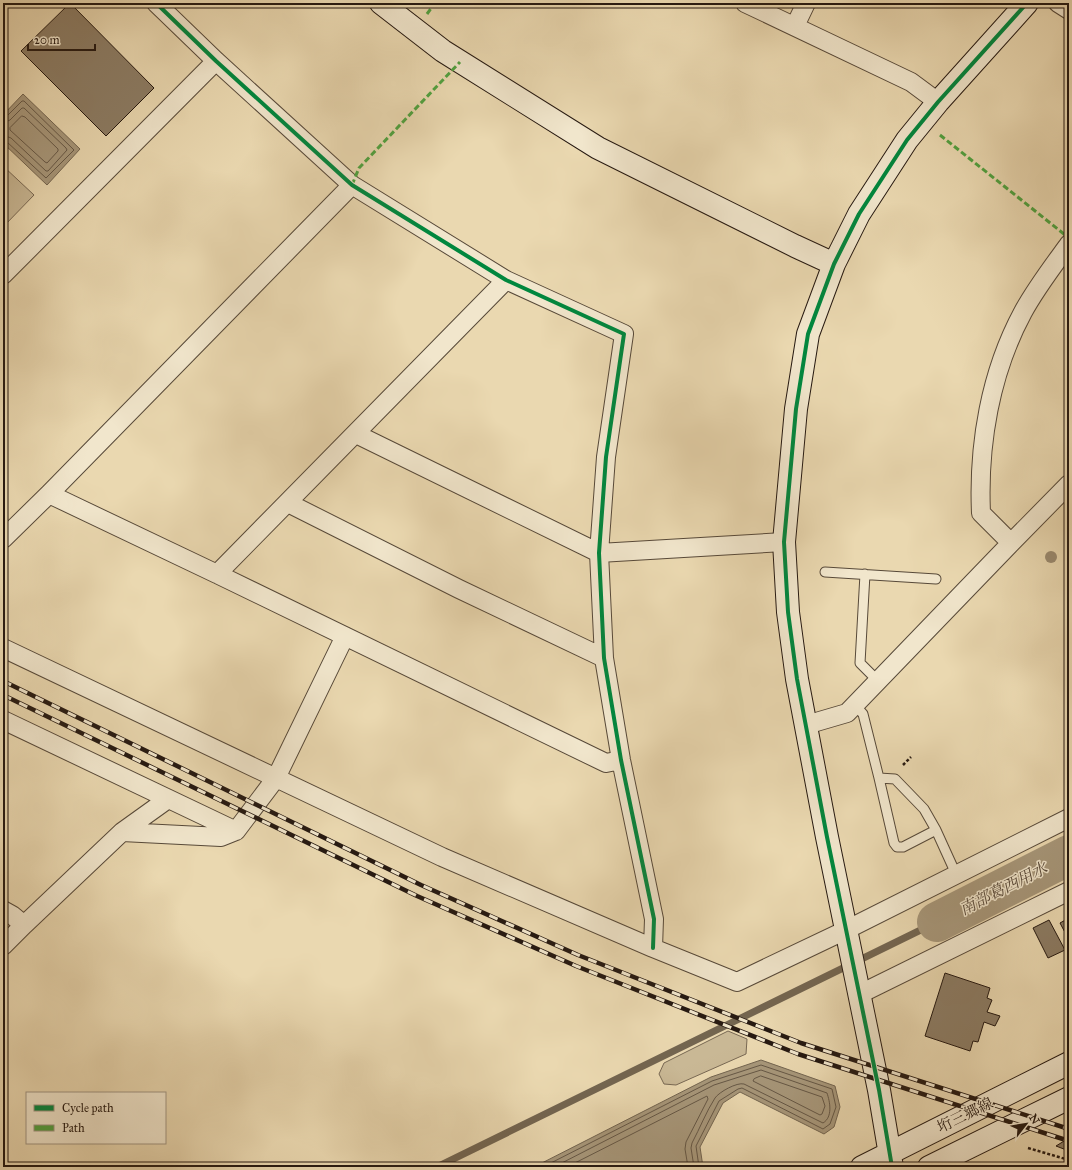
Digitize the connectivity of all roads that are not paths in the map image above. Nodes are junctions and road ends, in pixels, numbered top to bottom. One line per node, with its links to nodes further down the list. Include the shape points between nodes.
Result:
1 (156, 3): 9 (street)
2 (381, 3): 13 (street, via 443,51 598,148)
3 (745, 3): 8 (street)
4 (806, 3): 8 (street)
5 (1028, 3): 10 (street)
6 (1058, 3): 7 (street)
7 (1069, 10)
8 (795, 26): 10 (street, via 911,82)
9 (216, 61): 11 (street); 14 (street)
10 (938, 102): 13 (street, via 907,140 859,214)
11 (352, 185): 15 (street); 18 (street)
12 (1069, 244): 22 (street, via 1023,312 1007,347 994,387 983,439 981,513)
13 (834, 264): 21 (street, via 808,334 796,409)
14 (3, 275)
15 (506, 280): 16 (street); 23 (street, via 624,334 606,457)
16 (356, 434): 19 (street); 23 (street)
17 (1069, 484): 22 (street)
18 (49, 494): 20 (street); 25 (street)
19 (288, 503): 25 (street); 30 (street)
20 (3, 539)
21 (784, 542): 23 (street); 34 (street, via 788,612)
22 (1010, 543): 31 (street)
23 (599, 553): 30 (street)
24 (825, 572): 26 (lane)
25 (217, 574): 28 (street)
26 (865, 574): 27 (lane); 31 (lane, via 860,663)
27 (936, 579)
28 (345, 636): 35 (street, via 606,763); 36 (street)
29 (3, 648): 36 (street)
30 (604, 658): 35 (street)
31 (878, 681): 32 (street)
32 (855, 705): 34 (street, via 847,713); 37 (lane, via 864,714)
33 (3, 720): 38 (street)
34 (806, 725): 47 (street)
35 (621, 760): 49 (street, via 654,919)
36 (276, 778): 41 (street); 49 (street, via 442,857)
37 (880, 778): 40 (lane, via 895,779 924,809); 40 (lane, via 897,847 903,847)
38 (168, 799): 41 (street); 42 (street)
39 (1069, 818): 43 (street)
40 (936, 830): 43 (lane)
41 (236, 831): 42 (street, via 221,837)
42 (122, 832): 46 (street)
43 (956, 874): 47 (street)
44 (1069, 891): 50 (street)
45 (3, 910): 46 (street)
46 (24, 925): 48 (street)
47 (847, 934): 49 (street, via 737,982); 50 (street)
48 (3, 946)
49 (653, 948)
50 (859, 991): 53 (street)
51 (1069, 1064): 53 (street, 垳三郷線)
52 (1069, 1098): 55 (street, 垳三郷線)
53 (891, 1160): 54 (street, 垳三郷線)
54 (862, 1167)
55 (930, 1167)

